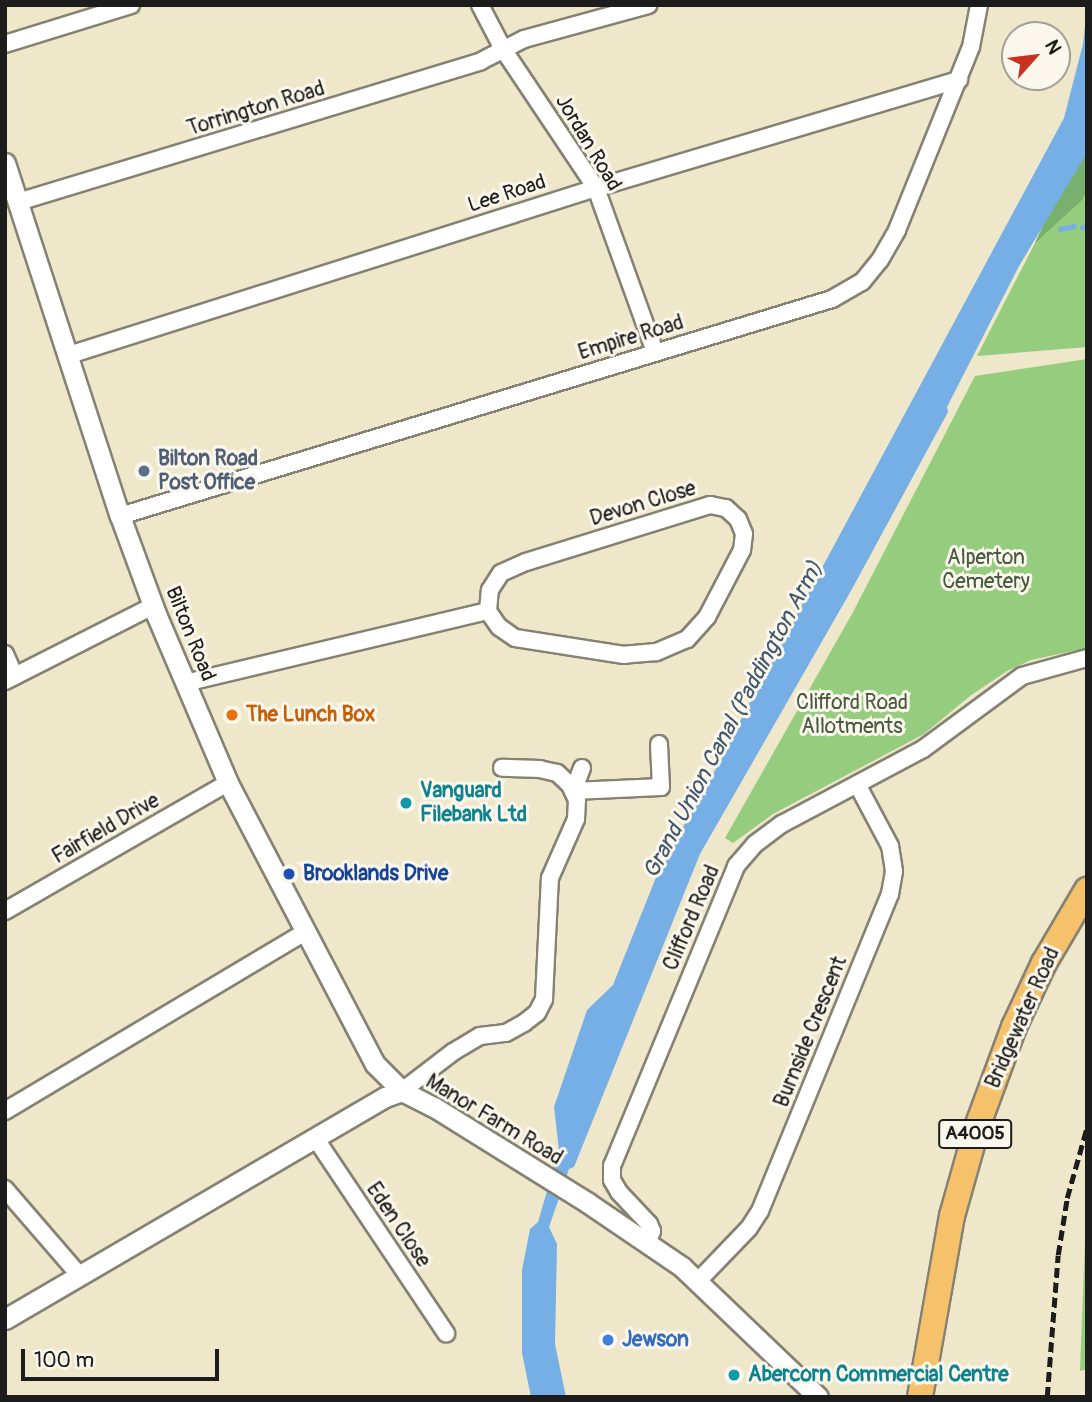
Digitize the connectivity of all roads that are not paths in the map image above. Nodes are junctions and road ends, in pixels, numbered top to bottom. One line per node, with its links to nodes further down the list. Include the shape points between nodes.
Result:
1 (131, 5): 5 (street)
2 (480, 5): 6 (street, Jordan Road)
3 (648, 5): 6 (street, Torrington Road)
4 (979, 5): 7 (street, Empire Road, via 971,47)
5 (5, 44)
6 (503, 49): 9 (street, Jordan Road); 10 (street, Torrington Road, via 481,61)
7 (958, 80): 9 (street, Lee Road); 11 (street, Empire Road, via 897,230 862,282 832,299)
8 (5, 163): 10 (street, Bilton Road)
9 (596, 188): 11 (street, Jordan Road); 12 (street, Lee Road)
10 (18, 202): 12 (street, Bilton Road)
11 (655, 352): 13 (street, Empire Road)
12 (69, 355): 13 (street, Bilton Road)
13 (120, 516): 14 (street, Bilton Road)
14 (153, 606): 18 (street); 19 (street, Bilton Road)
15 (488, 611): 15 (street, Devon Close, via 490,590 501,573 698,509 726,508 738,519 744,534 741,550 707,617 687,639 656,652 624,655 514,638); 19 (street)
16 (5, 654): 18 (street)
17 (1087, 658): 24 (street, Clifford Road, via 1022,676 945,734)
18 (10, 679)
19 (185, 683): 23 (street, Bilton Road)
20 (659, 744): 25 (street, via 661,787)
21 (502, 768): 25 (street, via 518,777 557,773)
22 (582, 768): 25 (street)
23 (228, 783): 27 (street, Fairfield Drive); 28 (street, Bilton Road)
24 (857, 784): 33 (street, Clifford Road, via 782,824 736,866 612,1166 612,1180 619,1192 649,1224 652,1231); 35 (street, Burnside Crescent, via 890,846 894,871 890,894 760,1211)
25 (573, 791): 29 (street, via 576,819 550,878 544,999 537,1013 506,1033 480,1036)
26 (1087, 890): 39 (main road, Bridgewater Road / A4005, via 1044,963 1014,1027 977,1127 952,1216)
27 (5, 911)
28 (305, 932): 29 (street, Bilton Road, via 364,1049); 30 (street)
29 (402, 1091): 31 (street, Manor Farm Road, via 384,1097); 33 (street, Manor Farm Road)
30 (5, 1111)
31 (316, 1139): 34 (street, Manor Farm Road); 37 (street, Eden Close)
32 (5, 1189): 34 (street)
33 (647, 1242): 35 (street, Manor Farm Road)
34 (80, 1276): 36 (street, Manor Farm Road)
35 (699, 1280): 38 (street, Manor Farm Road)
36 (5, 1319)
37 (446, 1333)
38 (818, 1397)
39 (919, 1397)

